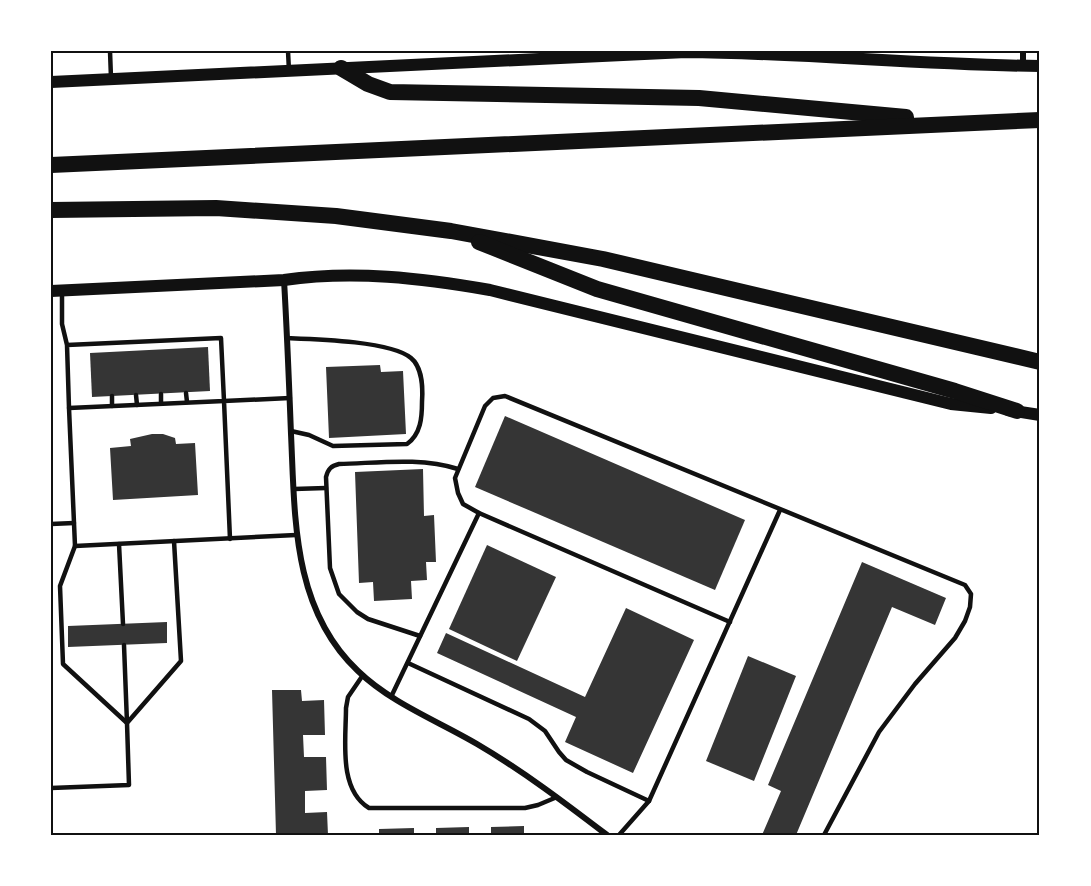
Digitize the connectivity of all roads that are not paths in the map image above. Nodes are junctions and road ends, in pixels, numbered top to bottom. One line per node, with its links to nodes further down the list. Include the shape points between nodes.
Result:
1 (110, 51): 12 (lane)
2 (288, 51): 11 (lane)
3 (1023, 51): 8 (street)
4 (658, 52): 5 (main road); 6 (main road)
5 (626, 53): 7 (main road)
6 (807, 53): 8 (main road)
7 (466, 57): 10 (main road)
8 (1023, 66): 9 (main road)
9 (1040, 66)
10 (341, 68): 11 (main road); 15 (highway, via 368,84 396,93 699,98)
11 (289, 71): 12 (main road)
12 (111, 79): 13 (main road)
13 (51, 82)
14 (1040, 120): 15 (highway)
15 (966, 123): 16 (highway)
16 (51, 165)
17 (51, 210): 18 (highway, via 216,208 336,216)
18 (451, 231): 31 (highway, via 603,259); 43 (highway, via 597,289)
19 (284, 280): 20 (main road); 21 (street); 43 (main road, via 357,275 439,281 490,290 951,404)
20 (56, 290): 26 (lane)
21 (287, 338): 36 (street); 45 (lane, via 327,339 394,349 418,367 422,394 422,419 414,439 407,444 333,446)
22 (184, 340): 23 (lane); 27 (lane); 37 (lane, via 221,338)
23 (158, 341): 24 (lane); 28 (lane)
24 (134, 342): 25 (lane); 29 (lane)
25 (109, 343): 26 (lane); 30 (lane)
26 (67, 345): 42 (lane)
27 (184, 348)
28 (158, 349)
29 (134, 351)
30 (110, 352)
31 (1040, 362)
32 (186, 393): 38 (lane)
33 (161, 394): 39 (lane)
34 (136, 395): 40 (lane)
35 (111, 396): 41 (lane)
36 (290, 398): 37 (lane); 45 (street)
37 (224, 400): 38 (lane); 54 (lane)
38 (187, 402): 39 (lane)
39 (161, 403): 40 (lane)
40 (137, 405): 41 (lane)
41 (112, 406): 42 (lane)
42 (69, 408): 51 (lane)
43 (1017, 411): 44 (main road)
44 (1040, 415)
45 (291, 431): 48 (street)
46 (458, 469): 47 (lane, via 423,461 339,464 327,471); 49 (lane, via 485,406 493,398 505,396); 50 (lane, via 454,478 463,504)
47 (326, 488): 48 (lane); 60 (lane, via 330,568 339,594 368,619)
48 (294, 489): 53 (street)
49 (780, 510): 58 (lane); 71 (lane, via 965,585 970,594 970,607 955,638 879,732)
50 (479, 513): 58 (lane); 60 (lane)
51 (74, 523): 52 (lane); 57 (lane)
52 (51, 524)
53 (296, 535): 54 (lane); 63 (street, via 303,573 318,616 328,636)
54 (230, 539): 55 (lane)
55 (174, 541): 56 (lane); 65 (lane, via 181,661)
56 (119, 544): 57 (lane); 59 (lane)
57 (75, 546): 65 (lane, via 60,586 63,664)
58 (730, 622): 68 (lane)
59 (123, 624)
60 (420, 636): 62 (lane)
61 (123, 645): 65 (lane)
62 (408, 663): 64 (lane); 68 (lane, via 529,719 545,730 566,760)
63 (363, 675): 64 (street); 67 (lane, via 346,708 347,779 354,795 369,808 525,808)
64 (391, 697): 67 (street, via 486,749)
65 (127, 723): 66 (lane, via 129,785)
66 (51, 788)
67 (557, 797): 69 (street)
68 (649, 801): 70 (lane)
69 (607, 835)
70 (619, 835)
71 (824, 835)

